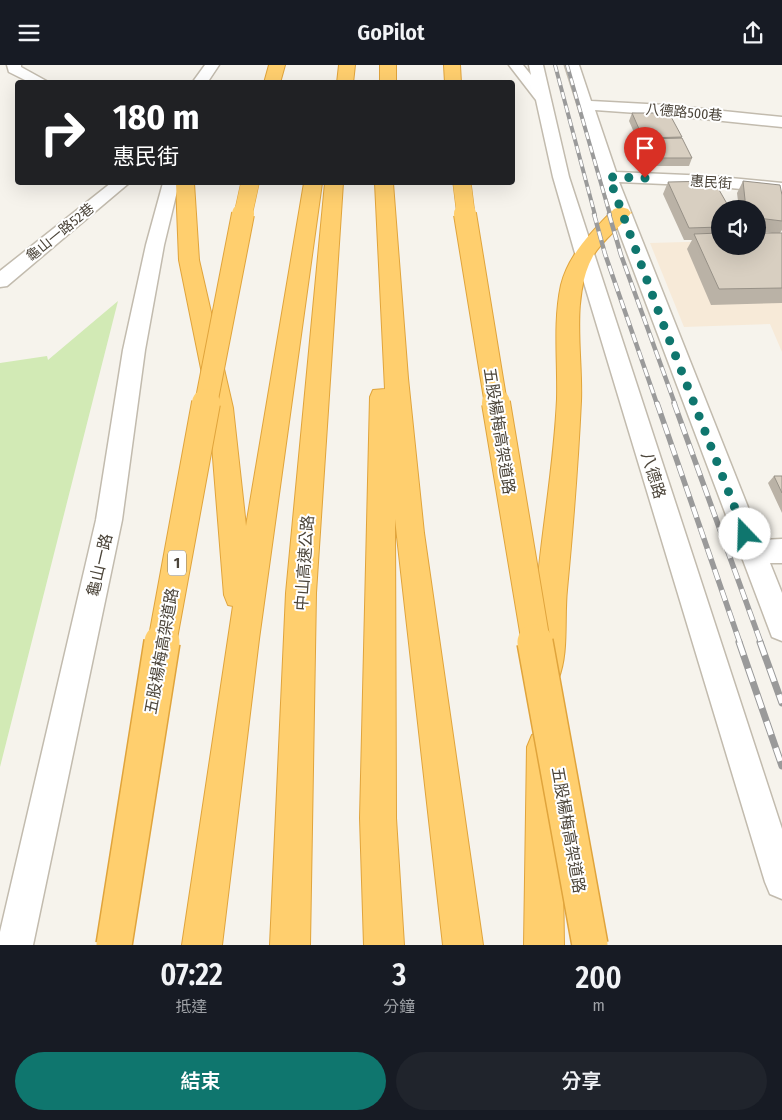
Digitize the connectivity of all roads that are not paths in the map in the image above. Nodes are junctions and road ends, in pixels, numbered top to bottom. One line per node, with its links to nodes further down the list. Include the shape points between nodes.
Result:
1 (14, 65): 10 (street, via 14,69)
2 (212, 65): 11 (street)
3 (277, 65): 12 (highway)
4 (347, 65): 13 (highway)
5 (388, 65): 14 (highway)
6 (452, 65): 15 (highway)
7 (516, 65): 16 (street)
8 (536, 65): 16 (street, 八德路)
9 (572, 65): 17 (street)
10 (37, 80)
11 (201, 80)
12 (273, 80)
13 (345, 80)
14 (388, 80)
15 (453, 80)
16 (545, 102): 31 (street, 八德路, via 561,177)
17 (585, 105): 18 (street, 八德路500巷); 19 (street)
18 (782, 122)
19 (609, 177): 29 (street, 惠民街); 30 (street)
20 (119, 185): 32 (street, 龜山一路52巷)
21 (170, 185): 38 (street, 龜山一路, via 134,350 109,520)
22 (185, 185): 36 (highway, via 189,260 221,408)
23 (250, 185): 41 (highway, 五股楊梅高架道路 / 1, bridge, via 222,315 152,697)
24 (313, 185): 36 (highway)
25 (334, 185): 43 (highway, 中山高速公路, via 301,593)
26 (384, 185): 44 (highway, via 378,818)
27 (384, 185): 45 (highway, via 410,533)
28 (462, 185): 47 (highway, 五股楊梅高架道路, bridge, via 520,556)
29 (782, 188)
30 (621, 213): 31 (highway); 34 (street)
31 (584, 253): 37 (street, 八德路); 46 (highway, via 572,285 567,343 569,399 565,466 551,599 543,767)
32 (0, 281)
33 (782, 551): 34 (street)
34 (752, 552): 35 (street)
35 (782, 628)
36 (243, 639): 42 (highway)
37 (782, 882)
38 (27, 887): 39 (street); 40 (street, 龜山一路)
39 (12, 945)
40 (15, 945)
41 (114, 945)
42 (202, 945)
43 (290, 945)
44 (384, 945)
45 (462, 945)
46 (544, 945)
47 (590, 945)

